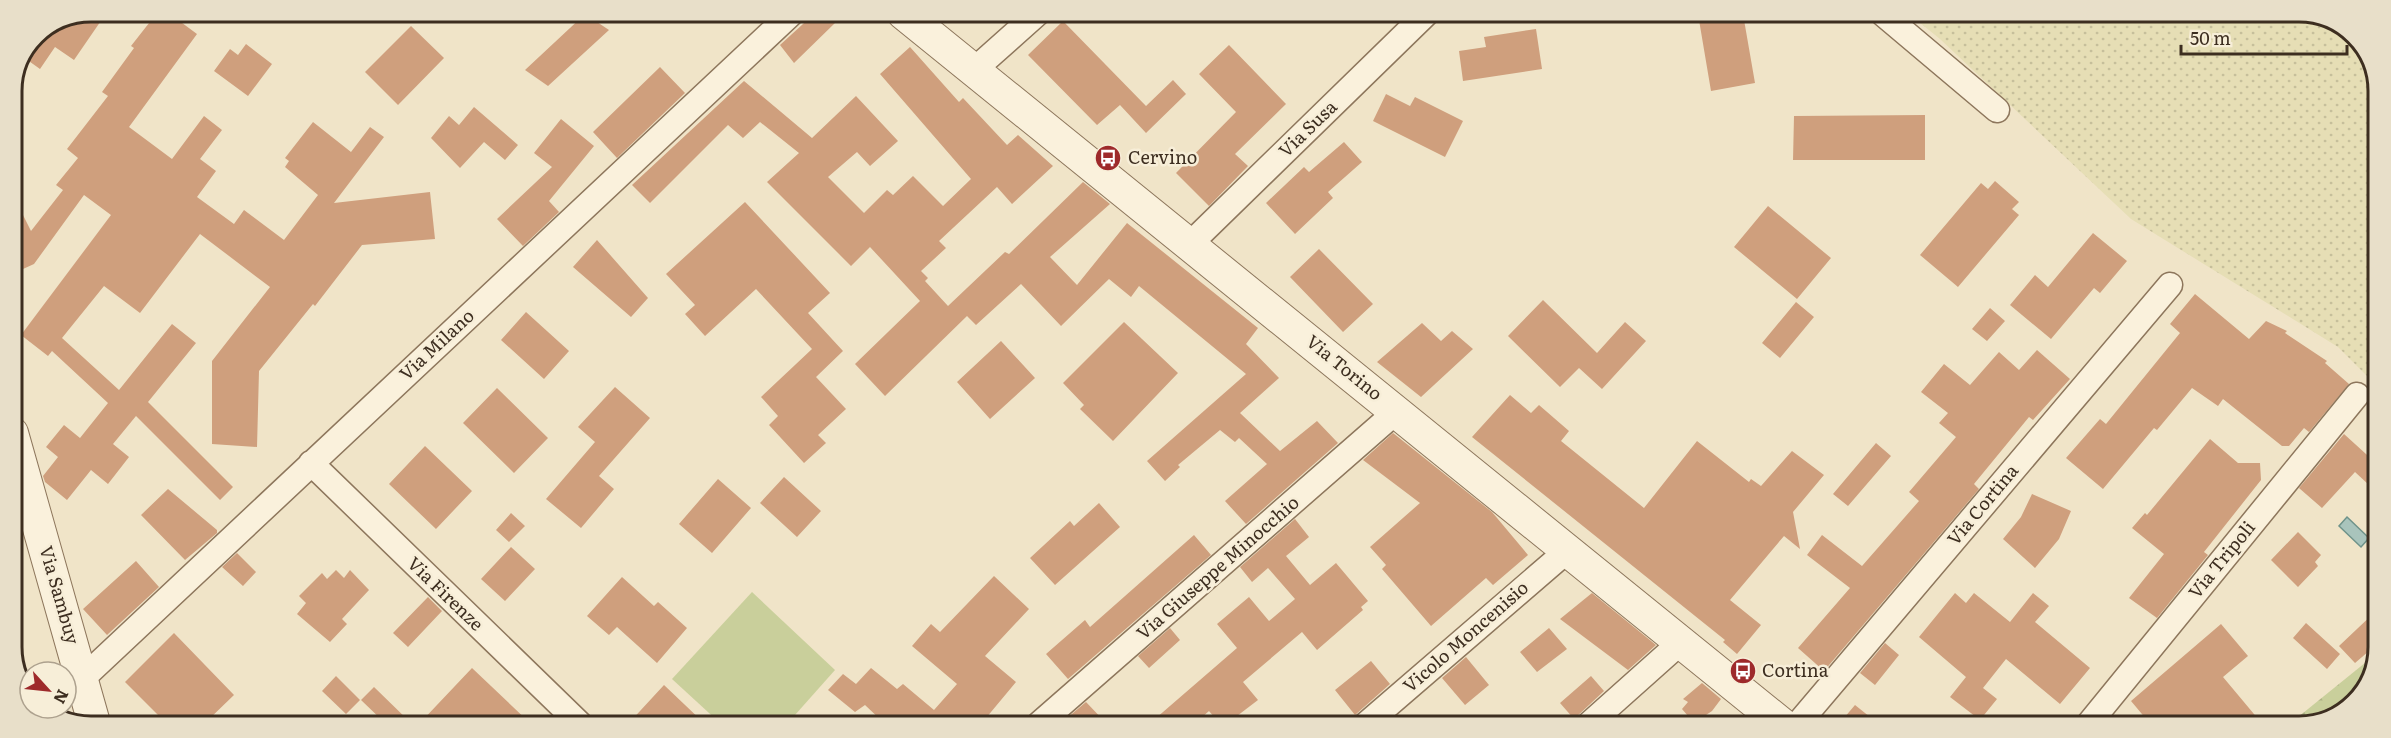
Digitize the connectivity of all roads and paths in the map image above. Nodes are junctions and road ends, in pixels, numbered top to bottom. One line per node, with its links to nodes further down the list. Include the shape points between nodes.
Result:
1 (782, 22): 12 (street, Via Milano)
2 (914, 22): 6 (street, Via Torino)
3 (1028, 22): 6 (street)
4 (1418, 22): 8 (street, Via Susa)
5 (1892, 22): 7 (street)
6 (974, 70): 8 (street, Via Torino)
7 (1997, 110)
8 (1190, 244): 11 (street, Via Torino)
9 (2170, 285): 23 (street, Via Cortina)
10 (2357, 395): 24 (street, Via Tripoli)
11 (1397, 411): 14 (street, Via Torino); 19 (street, Via Giuseppe Minocchio)
12 (311, 463): 16 (street, Via Milano); 18 (street, Via Firenze)
13 (23, 471): 16 (street, Via Sambuy)
14 (1568, 550): 15 (street, Via Torino); 20 (street, Vicolo Moncenisio)
15 (1681, 642): 21 (street); 22 (street, Via Torino)
16 (83, 678): 17 (street, Via Sambuy)
17 (92, 716)
18 (572, 716)
19 (1048, 716)
20 (1375, 716)
21 (1598, 716)
22 (1772, 716)
23 (1805, 716)
24 (2095, 716)

